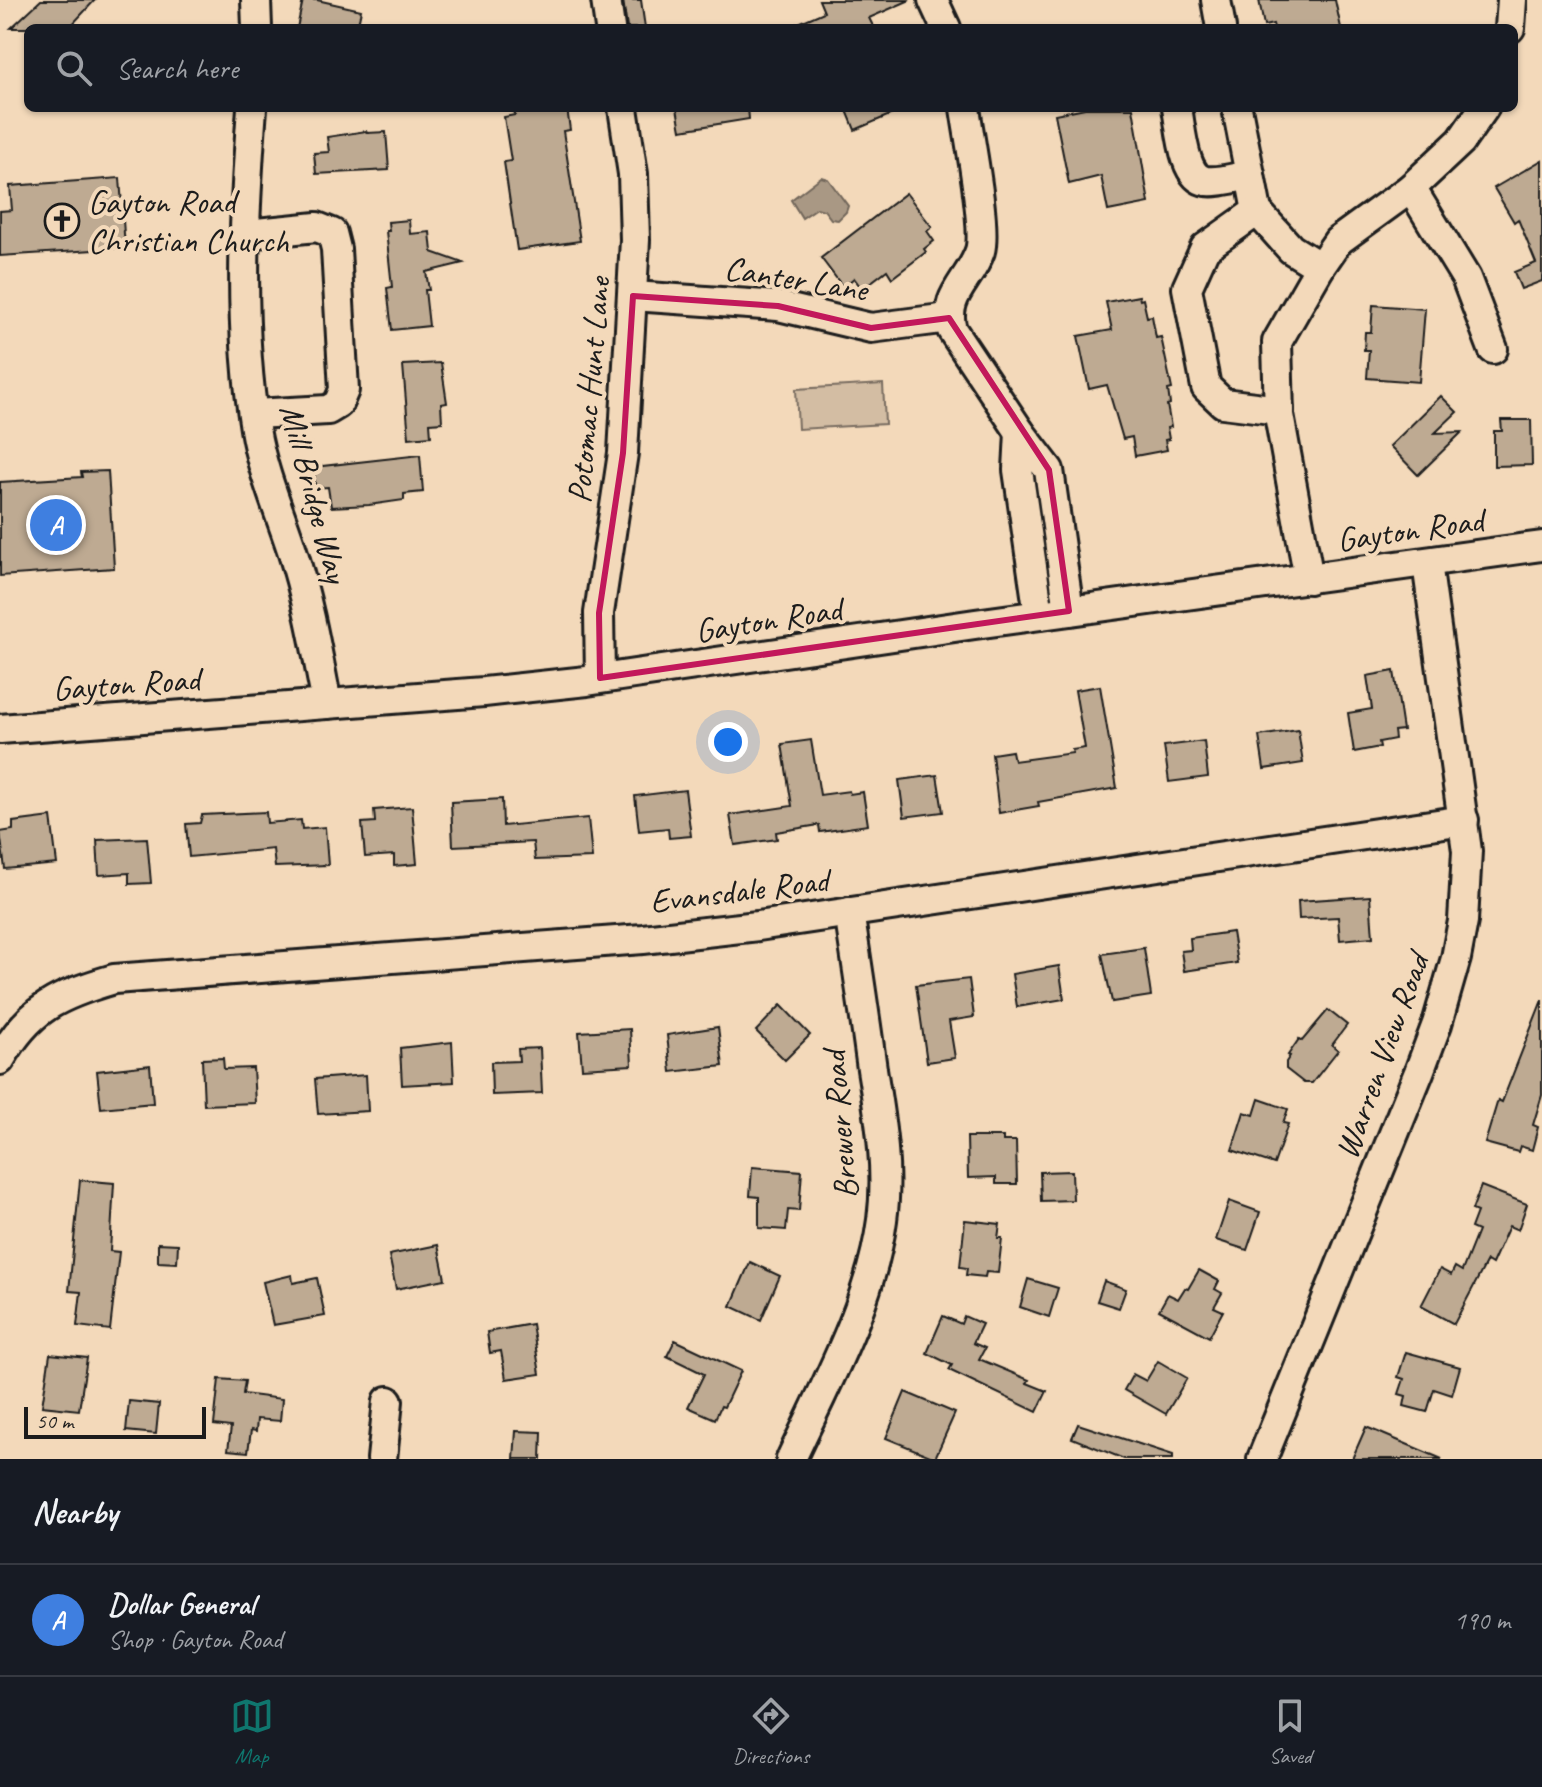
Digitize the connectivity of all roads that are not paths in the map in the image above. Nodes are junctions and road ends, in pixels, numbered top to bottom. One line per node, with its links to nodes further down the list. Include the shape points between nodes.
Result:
1 (256, 0): 6 (street)
2 (606, 0): 7 (street)
3 (933, 0): 8 (street)
4 (1216, 0): 9 (street)
5 (1512, 0): 10 (street)
6 (257, 24)
7 (609, 24)
8 (944, 24)
9 (1220, 24)
10 (1510, 24)
11 (252, 112): 20 (street, Mill Bridge Way)
12 (624, 112): 22 (street, Potomac Hunt Lane, via 633,174)
13 (966, 112): 23 (street, via 980,250)
14 (1178, 112): 17 (street, via 1190,172 1198,179)
15 (1238, 112): 17 (street)
16 (1481, 112): 18 (street, via 1461,141)
17 (1250, 175): 19 (street)
18 (1411, 188): 21 (street, via 1338,241); 24 (street, via 1466,278)
19 (1257, 211): 21 (street, via 1291,249); 25 (street, via 1205,248 1187,288 1206,387 1223,403)
20 (245, 234): 26 (street, Mill Bridge Way); 26 (street, via 317,227 332,233 344,390 338,404 328,410)
21 (1320, 267): 25 (street, via 1277,342)
22 (633, 296): 23 (street, Canter Lane, via 778,306 871,328); 33 (street, Potomac Hunt Lane, via 623,453 599,613)
23 (949, 318): 27 (street)
24 (1493, 349)
25 (1279, 410): 30 (street)
26 (254, 414): 34 (street, Mill Bridge Way, via 265,471 307,603)
27 (1020, 432): 31 (street, via 1049,470); 32 (street, via 1018,470)
28 (1542, 546): 29 (street, Gayton Road)
29 (1427, 563): 30 (street, Gayton Road); 36 (street, Warren View Road)
30 (1309, 579): 31 (street, Gayton Road)
31 (1069, 611): 32 (street, Gayton Road)
32 (1039, 615): 33 (street, Gayton Road)
33 (600, 678): 34 (street, Gayton Road)
34 (327, 704): 35 (street, Gayton Road)
35 (0, 729)
36 (1464, 820): 37 (street, Evansdale Road); 42 (street, Warren View Road, via 1463,921 1449,989)
37 (849, 912): 38 (street, Evansdale Road, via 643,939 114,979 61,997 28,1020); 41 (street, Brewer Road, via 883,1143 882,1222 865,1290)
38 (0, 1060)
39 (388, 1401): 40 (street)
40 (382, 1459)
41 (791, 1459)
42 (1262, 1459)

